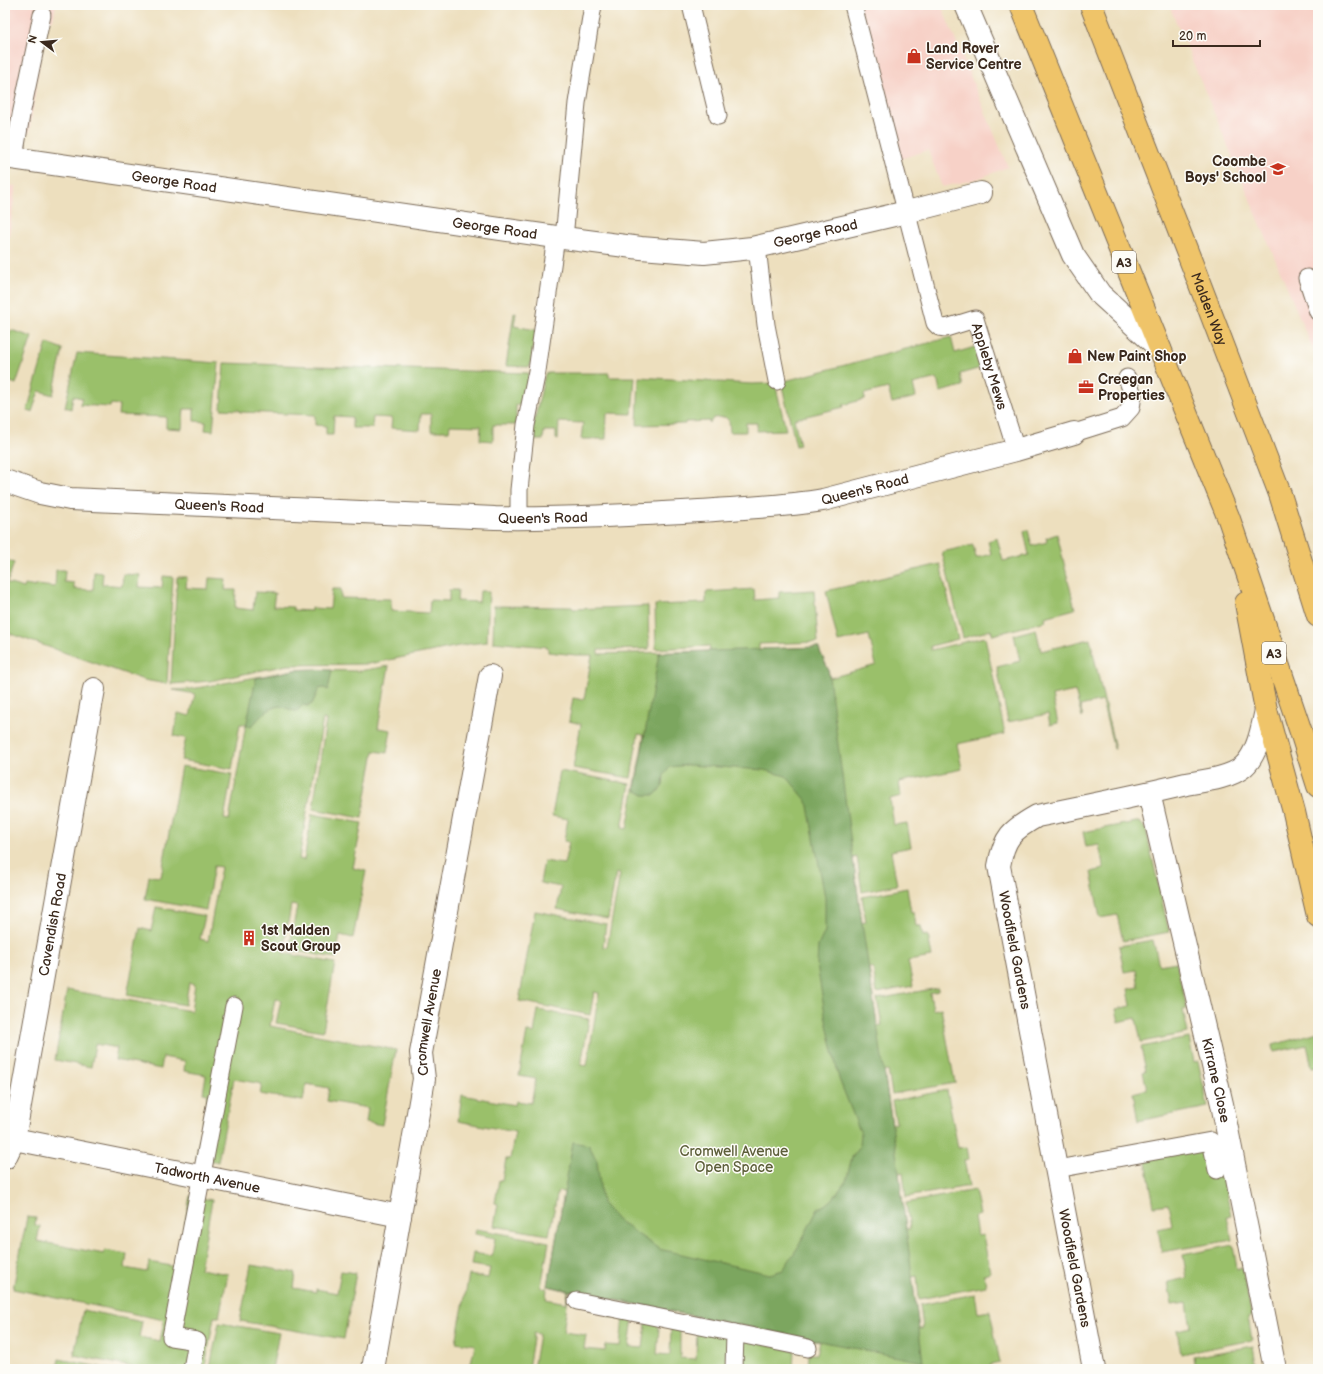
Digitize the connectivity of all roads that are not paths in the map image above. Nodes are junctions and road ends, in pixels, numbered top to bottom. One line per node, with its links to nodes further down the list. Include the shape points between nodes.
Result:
1 (592, 5): 12 (lane)
2 (691, 5): 8 (lane)
3 (853, 5): 11 (lane)
4 (966, 5): 16 (street, via 1073,255 1100,294)
5 (1020, 5): 16 (highway, A3)
6 (1090, 5): 22 (highway, Malden Way)
7 (42, 15): 9 (lane, via 21,115)
8 (718, 116)
9 (9, 157): 12 (street, George Road)
10 (981, 193): 11 (street, George Road)
11 (907, 212): 13 (street, George Road); 20 (lane, Appleby Mews, via 935,323 939,328 946,328 975,319)
12 (560, 237): 13 (street, George Road, via 641,248 704,252); 23 (lane, via 526,425 519,490)
13 (757, 247): 18 (lane, via 766,325)
14 (1307, 278): 15 (lane)
15 (1318, 312)
16 (1160, 349): 24 (highway, A3)
17 (1127, 378): 19 (lane, via 1133,395 1131,408 1122,418)
18 (777, 381)
19 (1074, 433): 20 (street, Queen's Road)
20 (1016, 450): 23 (street, Queen's Road, via 806,503 635,515)
21 (5, 481): 23 (street, Queen's Road, via 40,493 70,499)
22 (1280, 494): 25 (highway); 26 (highway, Malden Way)
23 (519, 518)
24 (1229, 520): 29 (highway); 30 (highway, A3)
25 (1318, 565)
26 (1318, 616)
27 (490, 676): 39 (street, Cromwell Avenue, via 421,1053 424,1079)
28 (94, 689): 34 (street, Cavendish Road)
29 (1266, 710): 31 (street, Woodfield Gardens, via 1258,743 1244,766 1230,774); 32 (highway, via 1294,812)
30 (1318, 786)
31 (1149, 793): 36 (street, Woodfield Gardens, via 1037,816 1014,831 1006,840 1002,851 999,866); 47 (street, Kirrane Close, via 1222,1104)
32 (1318, 916)
33 (234, 1006): 38 (lane)
34 (14, 1139): 35 (street, Cavendish Road); 38 (street, Tadworth Avenue)
35 (5, 1158)
36 (1056, 1169): 37 (lane, via 1211,1140); 46 (street, Woodfield Gardens)
37 (1217, 1170)
38 (202, 1176): 39 (street, Tadworth Avenue); 43 (lane, via 171,1336 197,1341)
39 (400, 1216): 44 (street, Cromwell Avenue)
40 (577, 1301): 41 (lane)
41 (735, 1333): 42 (lane); 45 (lane)
42 (808, 1348)
43 (192, 1369)
44 (373, 1369)
45 (734, 1369)
46 (1094, 1369)
47 (1276, 1369)

